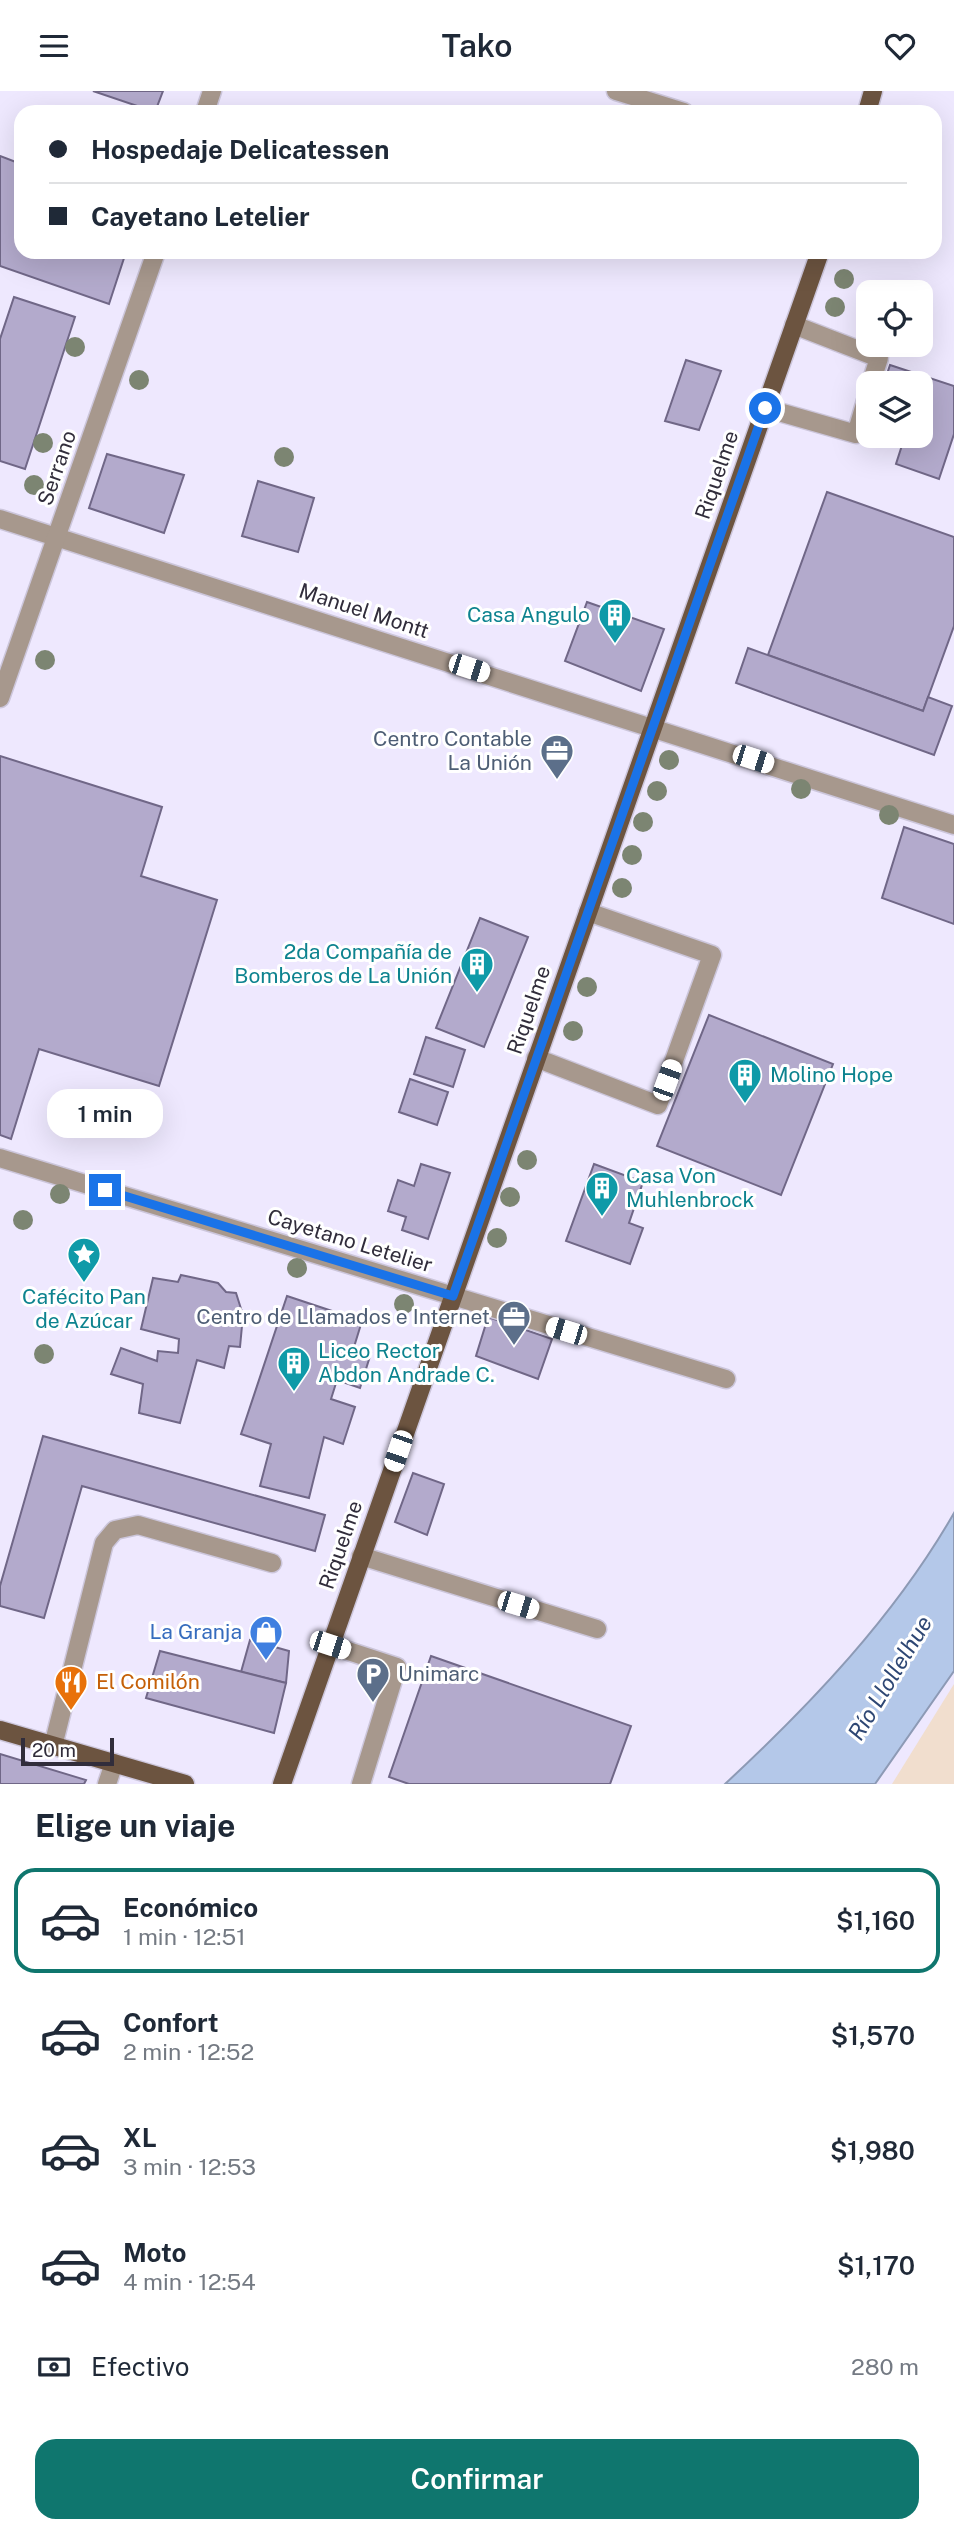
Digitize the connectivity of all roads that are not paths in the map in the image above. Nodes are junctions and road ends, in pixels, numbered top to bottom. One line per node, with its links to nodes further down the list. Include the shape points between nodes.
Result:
1 (616, 91): 2 (street)
2 (661, 105)
3 (154, 259): 10 (street, Serrano)
4 (818, 259): 5 (main road, Riquelme)
5 (794, 325): 6 (street, via 879,358); 7 (main road, Riquelme)
6 (875, 371)
7 (765, 408): 8 (street); 12 (main road, Riquelme)
8 (856, 435)
9 (0, 519): 10 (street, Manuel Montt)
10 (57, 537): 11 (street, Serrano); 12 (street, Manuel Montt)
11 (0, 698)
12 (653, 726): 13 (street, Manuel Montt); 14 (main road, Riquelme)
13 (954, 825)
14 (588, 912): 15 (main road, Riquelme); 15 (street, via 712,955 658,1105)
15 (536, 1058): 17 (main road, Riquelme)
16 (0, 1158): 17 (street, Cayetano Letelier)
17 (453, 1296): 18 (street, Cayetano Letelier); 19 (main road, Riquelme)
18 (726, 1379)
19 (361, 1556): 21 (street); 22 (main road, Riquelme)
20 (272, 1563): 24 (street, via 138,1525 115,1530 104,1543)
21 (597, 1629)
22 (330, 1645): 28 (main road, Riquelme); 29 (street, via 397,1667)
23 (0, 1730): 24 (main road)
24 (53, 1746): 25 (main road)
25 (114, 1763): 26 (street); 27 (main road)
26 (107, 1784)
27 (185, 1784)
28 (282, 1784)
29 (361, 1784)

